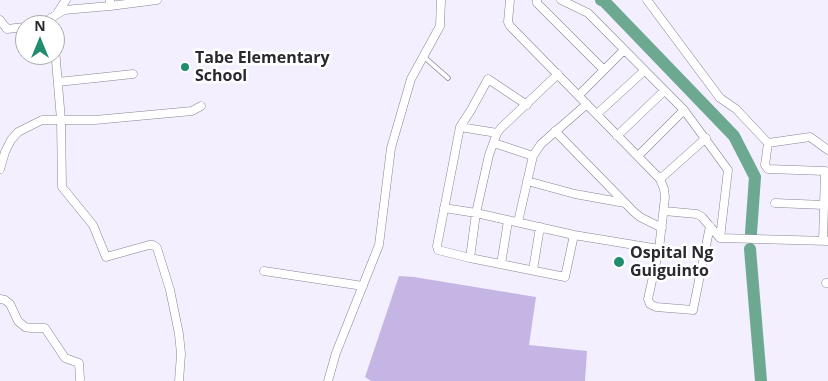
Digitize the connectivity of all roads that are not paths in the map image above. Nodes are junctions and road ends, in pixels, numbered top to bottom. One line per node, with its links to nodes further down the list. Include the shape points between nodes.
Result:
1 (66, 0): 9 (street)
2 (157, 0): 8 (street)
3 (441, 0): 13 (street, via 440,26)
4 (510, 0): 18 (street, via 510,26)
5 (537, 0): 15 (street)
6 (561, 0): 12 (street, via 588,13)
7 (647, 0): 35 (street, via 720,98 736,109)
8 (110, 3): 9 (street)
9 (56, 14)
10 (0, 20): 11 (street, via 7,29)
11 (15, 28)
12 (624, 50): 15 (street); 16 (street)
13 (423, 56): 19 (lane); 61 (street, via 411,79 393,140 379,245)
14 (56, 65): 20 (street)
15 (604, 70): 22 (street)
16 (644, 71): 21 (street); 27 (street)
17 (133, 74): 20 (street)
18 (558, 74): 22 (street); 24 (street)
19 (448, 78)
20 (58, 82): 28 (street)
21 (664, 91): 26 (street); 32 (street)
22 (579, 95): 23 (street)
23 (587, 104): 27 (street); 30 (street)
24 (527, 105): 29 (street, via 488,79); 31 (street)
25 (201, 106): 28 (street, via 192,111)
26 (684, 110): 33 (street); 38 (street)
27 (598, 114): 32 (street)
28 (62, 121): 39 (street, via 42,120 18,132 5,152); 64 (street, via 62,187 93,225 106,257 149,245 157,248 179,334)
29 (460, 127): 31 (street); 45 (street)
30 (556, 132): 37 (street); 42 (street)
31 (497, 133): 34 (street)
32 (617, 136): 38 (street)
33 (706, 138): 40 (street); 54 (street, via 728,170)
34 (494, 143): 37 (street); 47 (street)
35 (768, 144): 36 (street, via 810,137); 44 (street, via 765,165 768,169 825,171)
36 (828, 150)
37 (532, 156): 41 (street)
38 (638, 156): 40 (street)
39 (0, 169)
40 (660, 180): 46 (street, via 664,189)
41 (527, 181): 42 (street); 49 (street)
42 (626, 203): 52 (street, via 640,217)
43 (775, 203): 44 (street)
44 (824, 205): 55 (street)
45 (444, 208): 47 (street); 57 (street, via 438,250)
46 (664, 211): 50 (street, via 697,214); 52 (street)
47 (476, 213): 48 (street); 57 (street)
48 (508, 221): 49 (street); 58 (street)
49 (518, 222): 51 (street)
50 (710, 226): 54 (street); 56 (street, via 693,310 650,304 648,300)
51 (540, 227): 53 (street); 59 (street)
52 (662, 228): 56 (street)
53 (574, 235): 56 (street); 59 (street, via 565,277)
54 (720, 238): 55 (street)
55 (825, 241)
56 (659, 250)
57 (470, 258): 58 (street)
58 (501, 264): 59 (street)
59 (532, 270)
60 (264, 271): 61 (street)
61 (363, 286): 65 (street)
62 (0, 299): 63 (street, via 10,304 18,321 26,327 45,328 65,358 79,363)
63 (80, 379)
64 (180, 381)
65 (328, 381)

